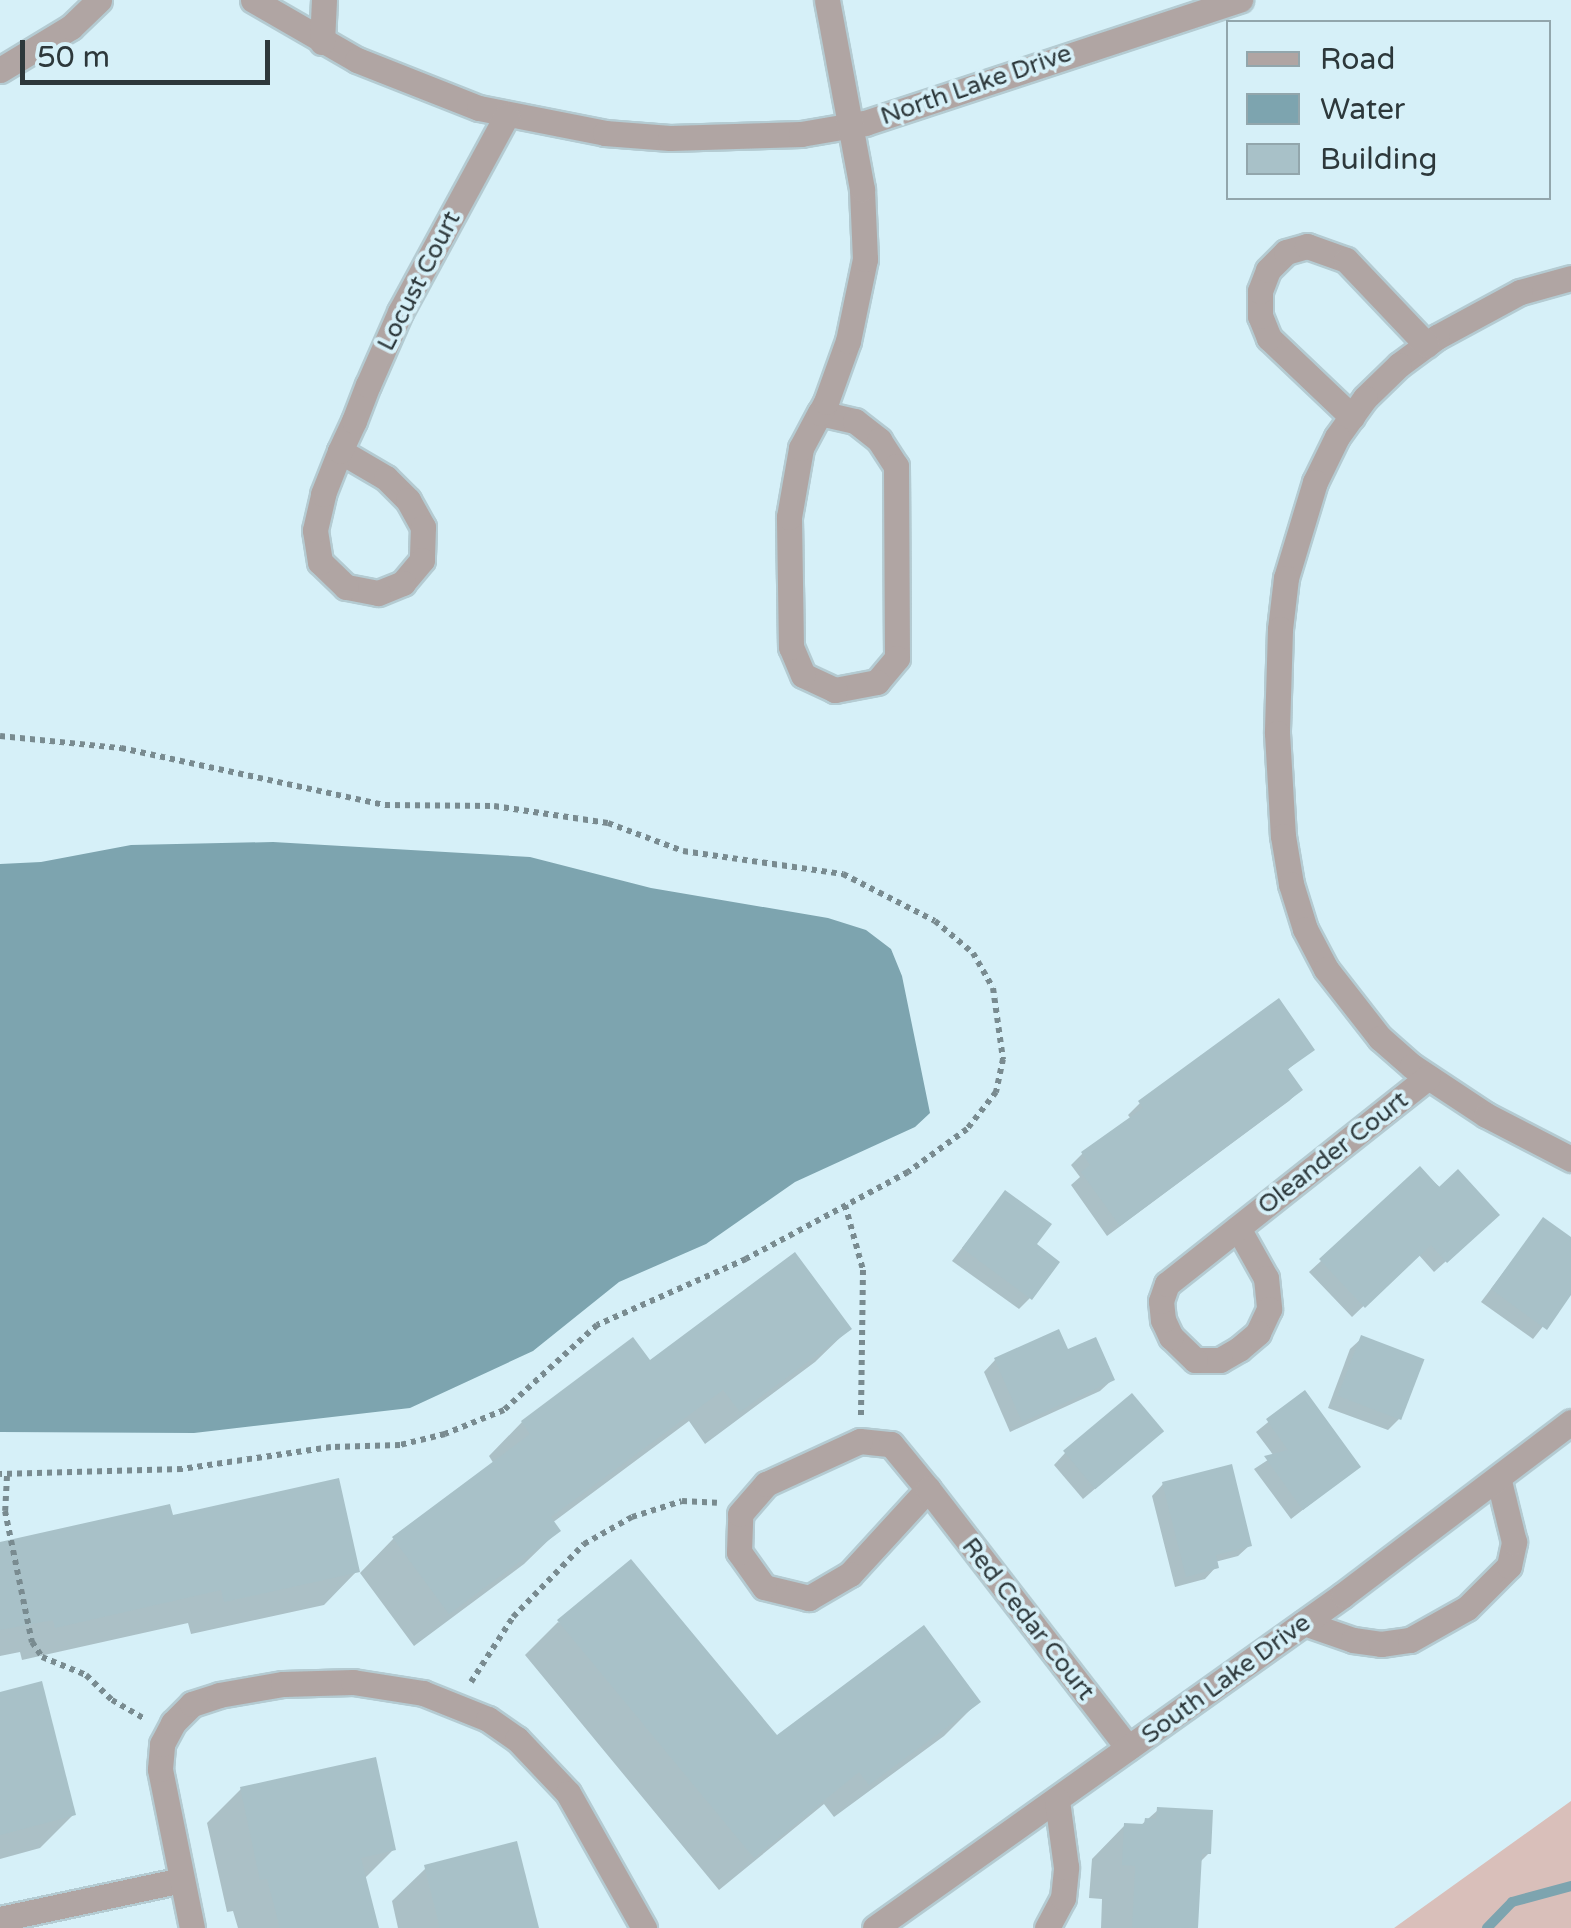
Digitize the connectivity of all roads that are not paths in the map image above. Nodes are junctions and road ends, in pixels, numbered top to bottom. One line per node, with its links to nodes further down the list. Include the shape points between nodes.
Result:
1 (99, 0): 7 (street, via 71,26)
2 (253, 0): 6 (street, North Lake Drive)
3 (324, 0): 6 (street)
4 (827, 0): 9 (street)
5 (1240, 0): 9 (street, North Lake Drive)
6 (322, 42): 8 (street, North Lake Drive, via 416,85)
7 (0, 70)
8 (507, 115): 9 (street, North Lake Drive, via 670,138 801,134); 14 (street, Locust Court, via 400,312)
9 (849, 124): 12 (street, via 862,189 865,258 848,341)
10 (1571, 278): 11 (street, via 1520,292)
11 (1427, 345): 13 (street); 13 (street, via 1346,260 1307,246 1286,252 1268,270 1260,316 1269,338)
12 (820, 413): 12 (street, via 801,448 789,517 791,647 803,675 835,690 877,682 897,658 896,466 855,421)
13 (1352, 417): 15 (street, via 1314,482 1286,578 1278,682 1282,836 1305,930 1326,970 1380,1038)
14 (340, 452): 14 (street, Locust Court, via 315,530 320,562 346,587 378,593 403,582 422,560 423,527 386,478)
15 (1428, 1078): 16 (street); 17 (street, Oleander Court)
16 (1571, 1159)
17 (1238, 1228): 17 (street, Oleander Court, via 1167,1284 1161,1301 1171,1337 1195,1360 1220,1360 1239,1349 1258,1333 1269,1308 1266,1278)
18 (1571, 1422): 19 (street, South Lake Drive)
19 (1499, 1481): 21 (street, South Lake Drive); 21 (street, via 1514,1542 1509,1566 1467,1608 1410,1640 1381,1644)
20 (928, 1489): 20 (street, Red Cedar Court, via 891,1444 860,1441 766,1484 740,1514 738,1552 764,1587 809,1598 850,1574); 22 (street, Red Cedar Court)
21 (1304, 1622): 22 (street, South Lake Drive)
22 (1128, 1748): 23 (street, South Lake Drive)
23 (1057, 1800): 28 (street, South Lake Drive); 29 (street, via 1064,1898)
24 (182, 1880): 25 (street); 26 (street); 27 (street, via 160,1769 167,1735 192,1704 283,1684 353,1682 423,1693 517,1739 590,1825)
25 (0, 1920)
26 (192, 1928)
27 (644, 1928)
28 (875, 1928)
29 (1047, 1928)

